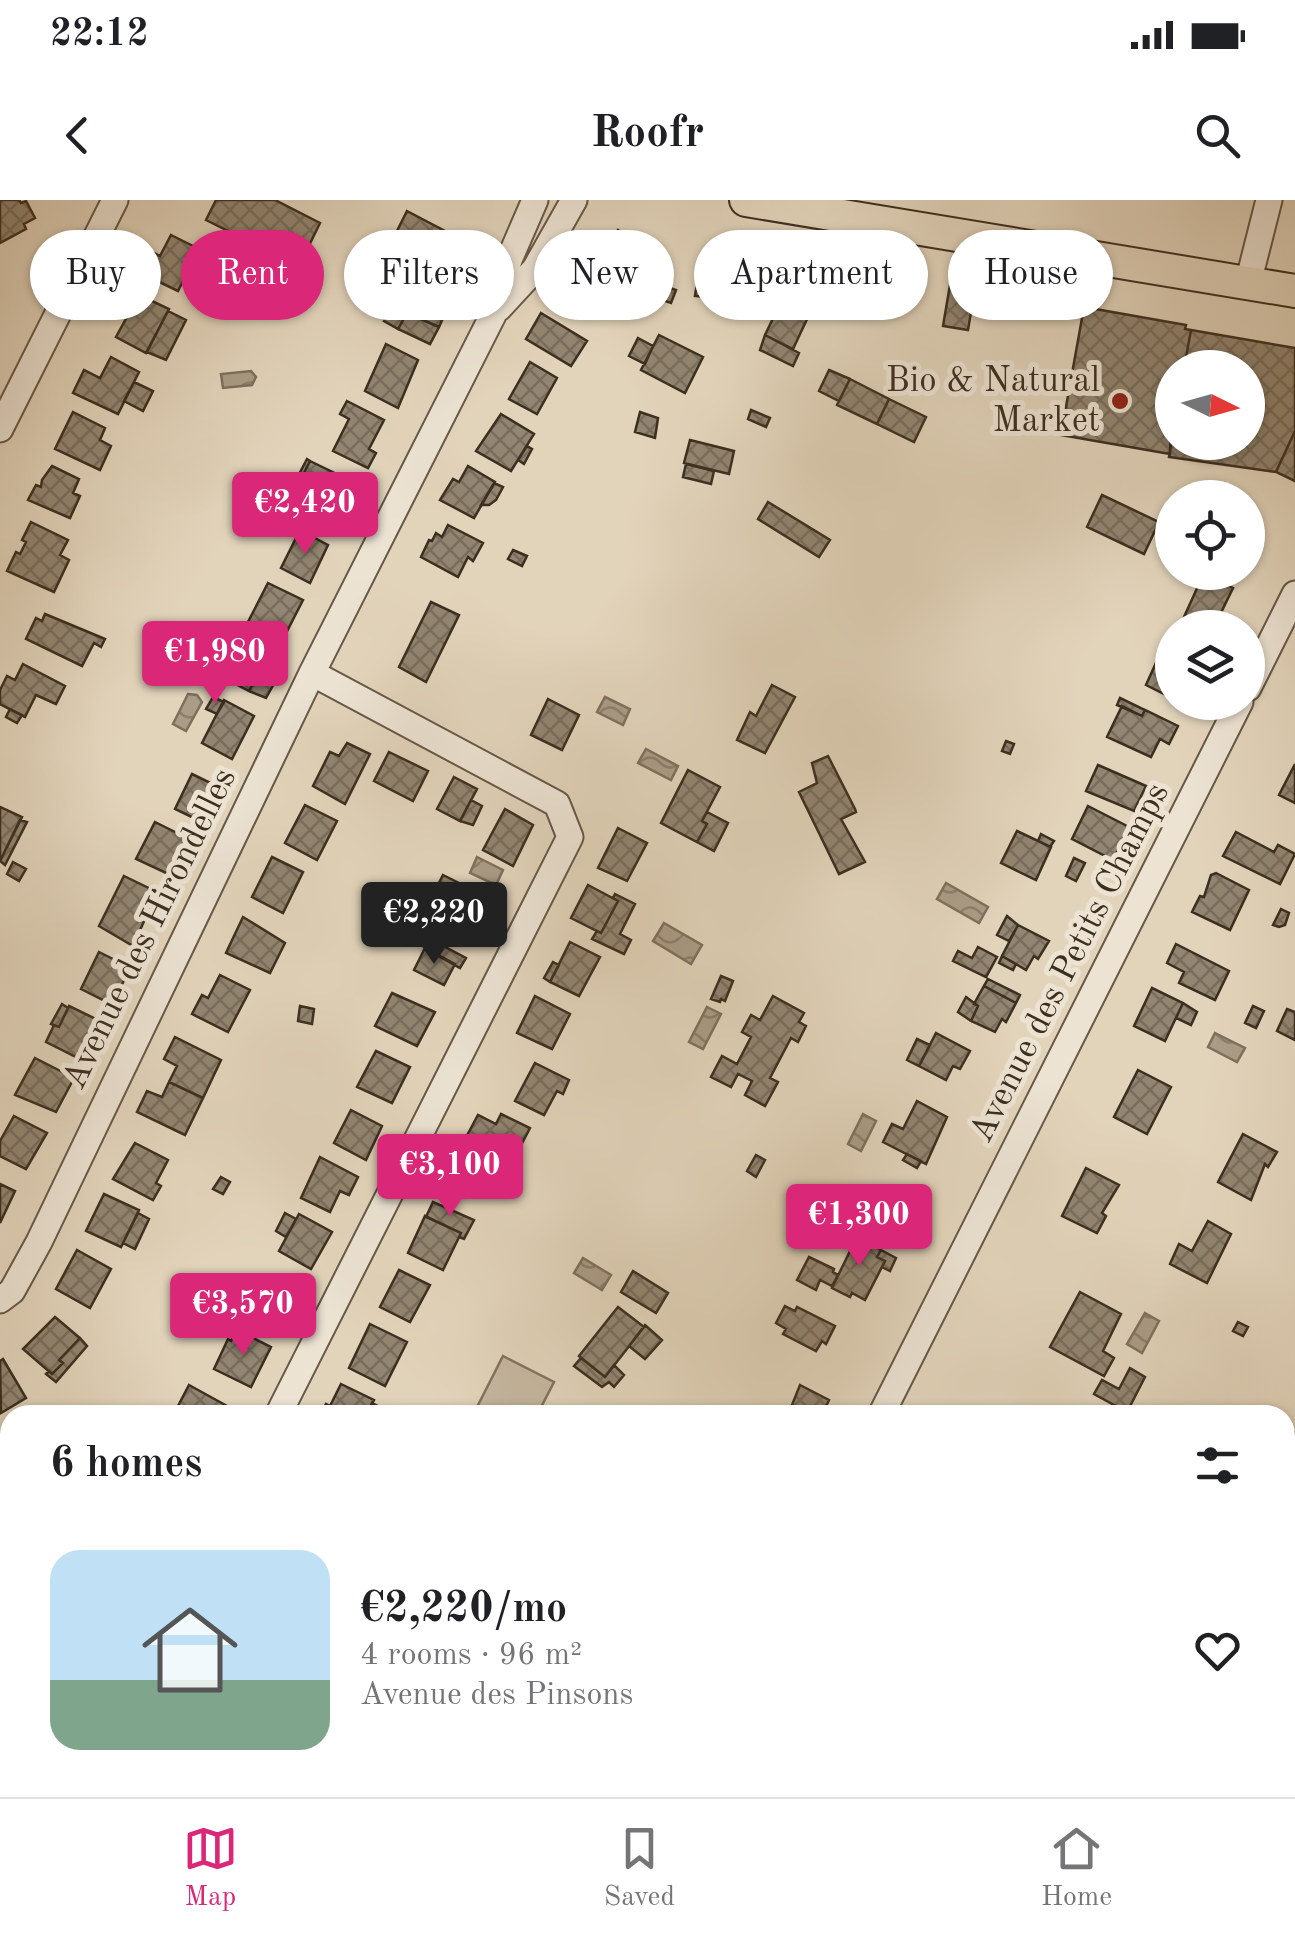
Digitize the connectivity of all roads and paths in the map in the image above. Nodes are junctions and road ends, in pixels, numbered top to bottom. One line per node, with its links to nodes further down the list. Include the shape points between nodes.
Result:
1 (115, 200): 11 (street)
2 (535, 200): 6 (street, Avenue des Hirondelles)
3 (574, 200): 9 (street, Avenue des Hirondelles)
4 (746, 200): 7 (main road)
5 (1269, 200): 7 (street)
6 (514, 248)
7 (1248, 283): 8 (main road)
8 (1295, 291)
9 (514, 292)
10 (490, 320): 14 (street, Avenue des Hirondelles)
11 (0, 429)
12 (1295, 594): 13 (street)
13 (1265, 654)
14 (312, 673): 16 (street, Avenue des Hirondelles, via 39,1242 12,1292); 17 (street, via 557,804 570,836)
15 (1231, 720): 18 (street, Avenue des Petits Champs)
16 (0, 1300)
17 (283, 1405)
18 (886, 1405)

